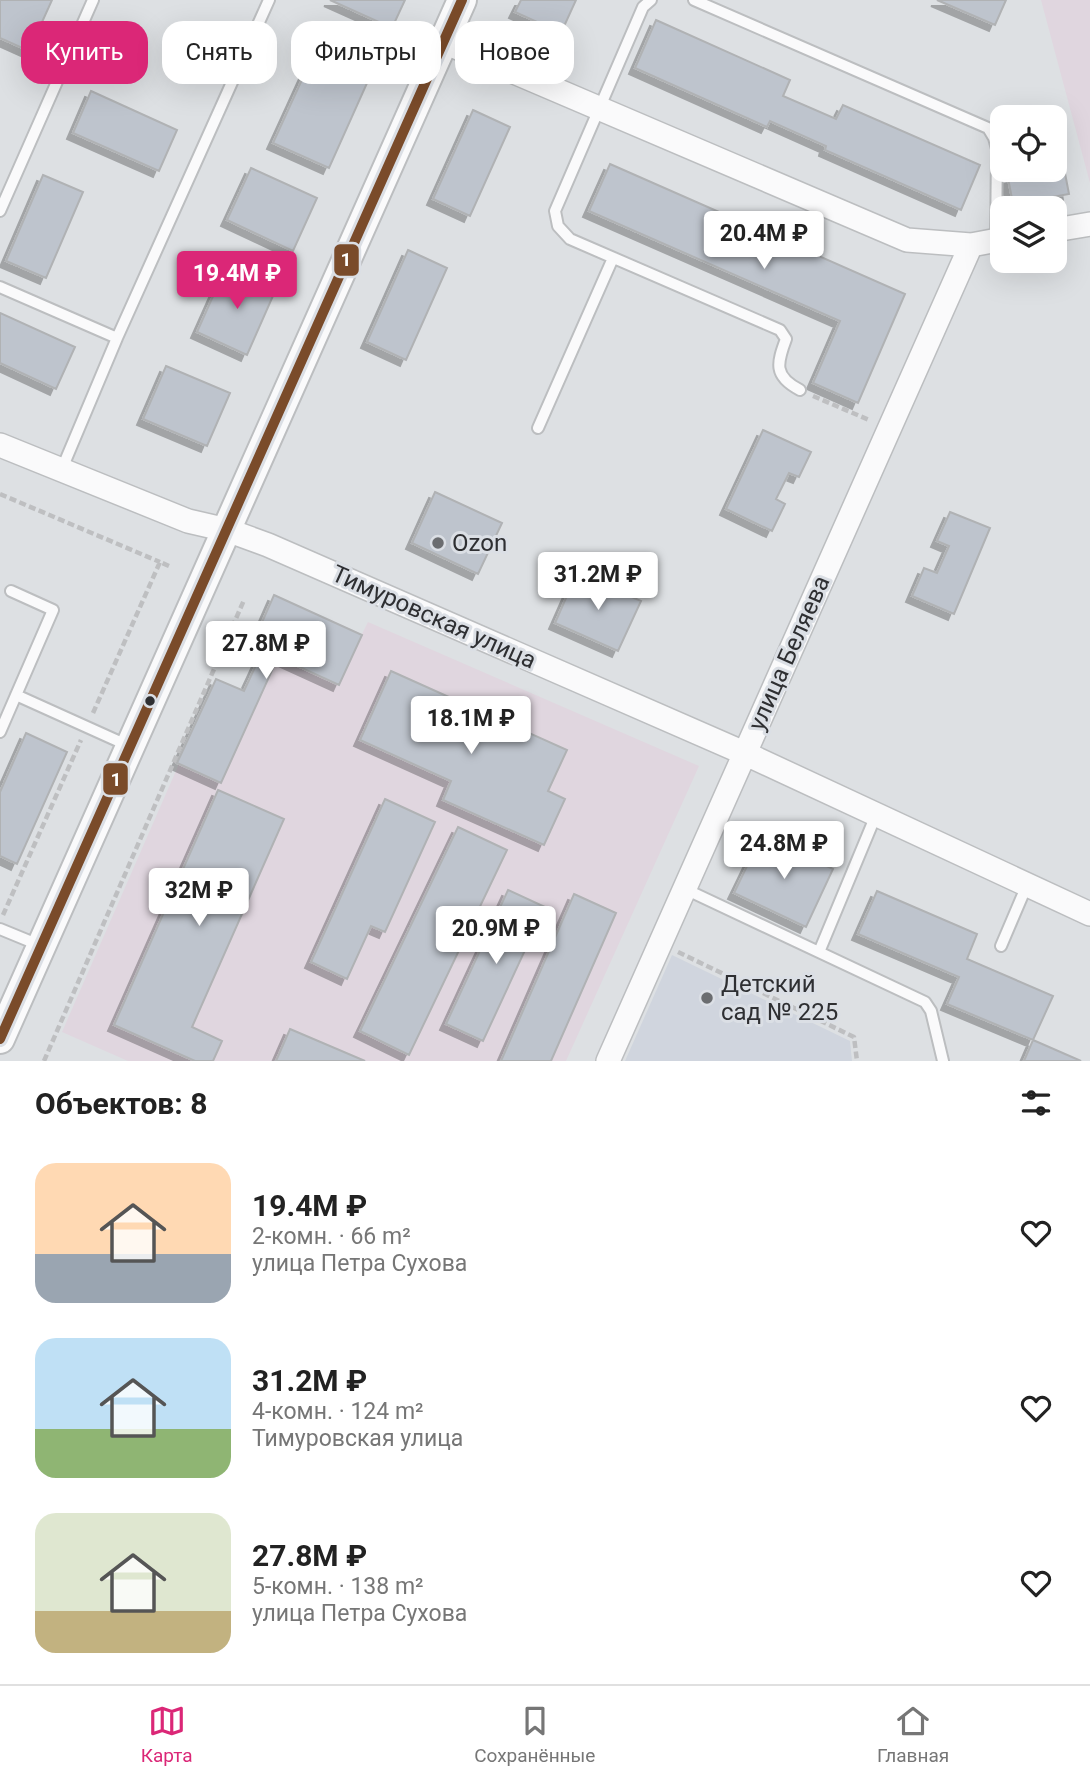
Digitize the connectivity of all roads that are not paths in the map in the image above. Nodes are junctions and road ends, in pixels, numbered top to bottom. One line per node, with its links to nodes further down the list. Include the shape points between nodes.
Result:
1 (93, 0): 9 (lane)
2 (269, 0): 16 (lane)
3 (462, 0): 6 (street)
4 (651, 0): 7 (lane, via 643,7)
5 (694, 0): 8 (lane, via 988,128 997,149)
6 (444, 42): 7 (street); 21 (street)
7 (598, 109): 13 (street, via 907,240); 14 (lane, via 555,211 558,226 570,239)
8 (998, 196)
9 (0, 211)
10 (1090, 224): 11 (street)
11 (1067, 228)
12 (990, 242): 13 (street)
13 (971, 245): 26 (street, улица Беляева)
14 (613, 258): 17 (lane, via 780,330 786,339 779,372 787,384); 18 (lane)
15 (0, 287): 16 (lane)
16 (117, 338): 20 (lane)
17 (800, 390)
18 (538, 428)
19 (0, 446): 20 (street, Тимуровская улица)
20 (61, 471): 21 (street, Тимуровская улица, via 188,522)
21 (227, 530): 25 (street); 26 (street, Тимуровская улица)
22 (11, 591): 23 (lane, via 53,610)
23 (16, 695): 24 (lane); 25 (lane)
24 (0, 732)
25 (130, 747): 32 (street)
26 (744, 753): 27 (street, Тимуровская улица); 29 (street, улица Беляева)
27 (876, 814): 28 (street, Тимуровская улица); 34 (lane)
28 (1027, 885): 30 (street, Тимуровская улица); 33 (lane)
29 (685, 889): 34 (lane); 36 (street, улица Беляева)
30 (1090, 914)
31 (0, 929): 32 (lane)
32 (42, 946): 35 (street)
33 (1001, 946)
34 (820, 951): 37 (lane, via 925,1002)
35 (0, 1039)
36 (608, 1061)
37 (943, 1061)

